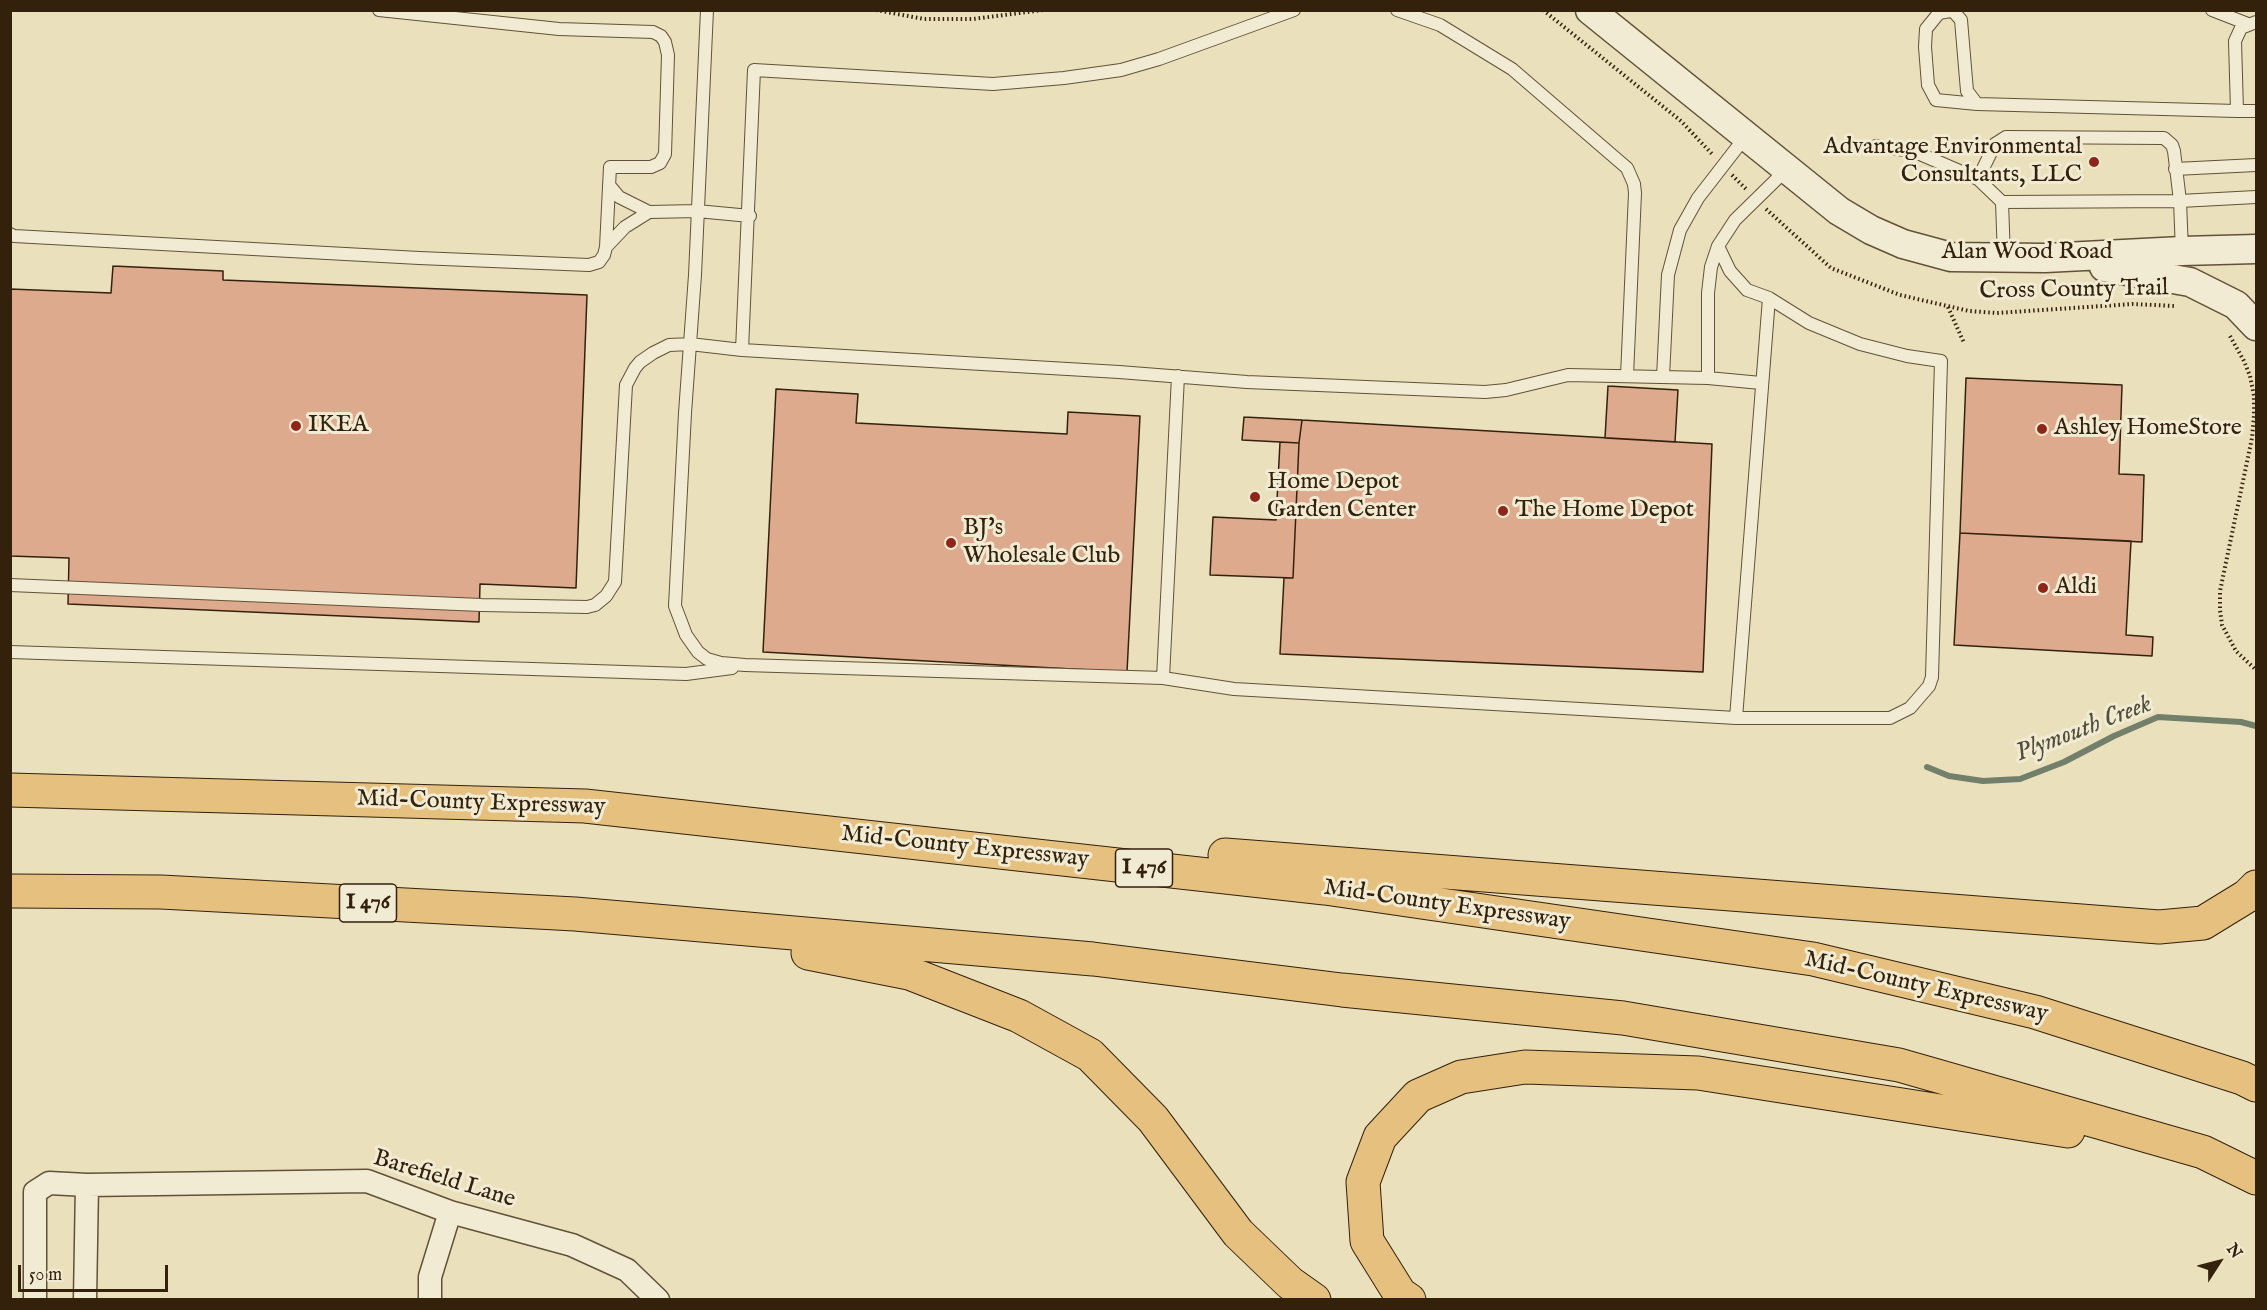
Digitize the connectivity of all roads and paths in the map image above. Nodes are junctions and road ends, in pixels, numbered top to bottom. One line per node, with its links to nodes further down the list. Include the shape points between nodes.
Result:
1 (379, 10): 22 (lane, via 547,28 653,32 661,36 668,56 665,154 660,163 643,169 610,167)
2 (707, 10): 27 (lane)
3 (876, 10): 4 (path, via 924,19 963,19)
4 (1043, 10)
5 (1294, 10): 29 (lane, via 1121,70 1064,78 993,84 754,70)
6 (1396, 10): 46 (lane, via 1440,25 1512,69 1627,168 1635,193)
7 (1543, 10): 17 (path, Cross County Trail, via 1681,121)
8 (1590, 10): 15 (street, Alan Wood Road)
9 (2212, 10): 11 (lane)
10 (1955, 11): 12 (lane, via 1961,20 1967,91); 12 (lane, via 1939,13 1926,29 1928,85 1936,100)
11 (2252, 23): 13 (lane, via 2241,27 2235,41)
12 (1977, 104): 13 (lane)
13 (2237, 111): 14 (lane)
14 (2256, 111)
15 (1746, 136): 17 (lane); 19 (street, Alan Wood Road)
16 (1876, 147): 21 (lane, via 1913,151)
17 (1722, 165): 24 (path, Cross County Trail); 47 (lane, via 1680,230 1670,260)
18 (2256, 165): 20 (lane)
19 (1787, 169): 24 (lane); 35 (street, Alan Wood Road, via 1839,211 1903,244 1951,257)
20 (2175, 169): 21 (lane, via 2172,145 2164,138 2006,137 1995,144); 25 (lane)
21 (1978, 178): 26 (lane)
22 (609, 186): 28 (lane, via 619,197); 31 (lane)
23 (2256, 197): 25 (lane)
24 (1755, 199): 32 (lane); 38 (path, Cross County Trail, via 1831,268 1900,295)
25 (2180, 201): 26 (lane); 34 (lane)
26 (2002, 202): 35 (lane)
27 (697, 211): 28 (lane); 29 (lane); 43 (lane)
28 (649, 212): 31 (lane, via 625,227)
29 (750, 216): 44 (lane)
30 (10, 234): 31 (lane, via 589,265 599,262)
31 (606, 246)
32 (1718, 246): 37 (lane, via 1740,283 1747,290); 48 (lane, via 1708,293)
33 (2256, 249): 34 (street, Alan Wood Road)
34 (2182, 251): 36 (street, Alan Wood Road)
35 (2004, 258): 36 (street, Alan Wood Road)
36 (2045, 258): 40 (street, via 2190,282 2236,305)
37 (1769, 298): 49 (lane); 55 (lane, via 1835,335 1941,361 1932,677 1910,708 1890,718)
38 (1947, 306): 39 (path, Cross County Trail, via 1997,314 2133,304); 42 (path)
39 (2183, 307)
40 (2256, 326)
41 (2224, 329): 53 (path, via 2244,361 2254,396 2252,438 2220,591 2220,610 2222,625 2236,651)
42 (1964, 343)
43 (690, 345): 44 (lane); 50 (lane, via 669,345 653,353 635,368 626,386 615,582 595,605 481,605); 52 (lane, via 675,606 698,652 721,663)
44 (742, 350): 45 (lane)
45 (1178, 376): 46 (lane, via 1485,392 1568,375); 54 (lane)
46 (1627, 376): 47 (lane)
47 (1663, 377): 48 (lane)
48 (1708, 378): 49 (lane)
49 (1761, 383): 55 (lane)
50 (10, 585)
51 (10, 652): 52 (lane, via 686,674)
52 (745, 665): 54 (lane)
53 (2256, 670)
54 (1163, 678): 55 (lane, via 1234,689)
55 (1736, 718)
56 (10, 790): 57 (highway, Mid-County Expressway / I 476)
57 (585, 806): 58 (highway, via 2159,927 2203,923); 61 (highway, Mid-County Expressway / I 476, via 1325,888 1813,959 2035,1011)
58 (2256, 887)
59 (10, 891): 60 (highway, I 476, via 161,892)
60 (575, 914): 62 (highway, I 476, via 1094,959 1342,990 1623,1018 1899,1065); 70 (highway, via 909,973 1019,1017 1090,1055 1153,1119 1238,1233 1290,1283)
61 (2256, 1085)
62 (2203, 1152): 63 (highway, I 476); 71 (highway, via 1698,1073 1526,1067 1461,1077 1418,1096 1380,1137 1363,1182 1367,1242 1400,1294)
63 (2256, 1178)
64 (87, 1185): 65 (street, Barefield Lane, via 367,1181); 66 (street, Barefield Lane, via 49,1183 35,1192); 67 (street)
65 (450, 1212): 68 (street, via 430,1277); 69 (street, Barefield Lane, via 572,1245 627,1270)
66 (35, 1299)
67 (85, 1299)
68 (430, 1299)
69 (658, 1299)
70 (1314, 1299)
71 (1409, 1299)

